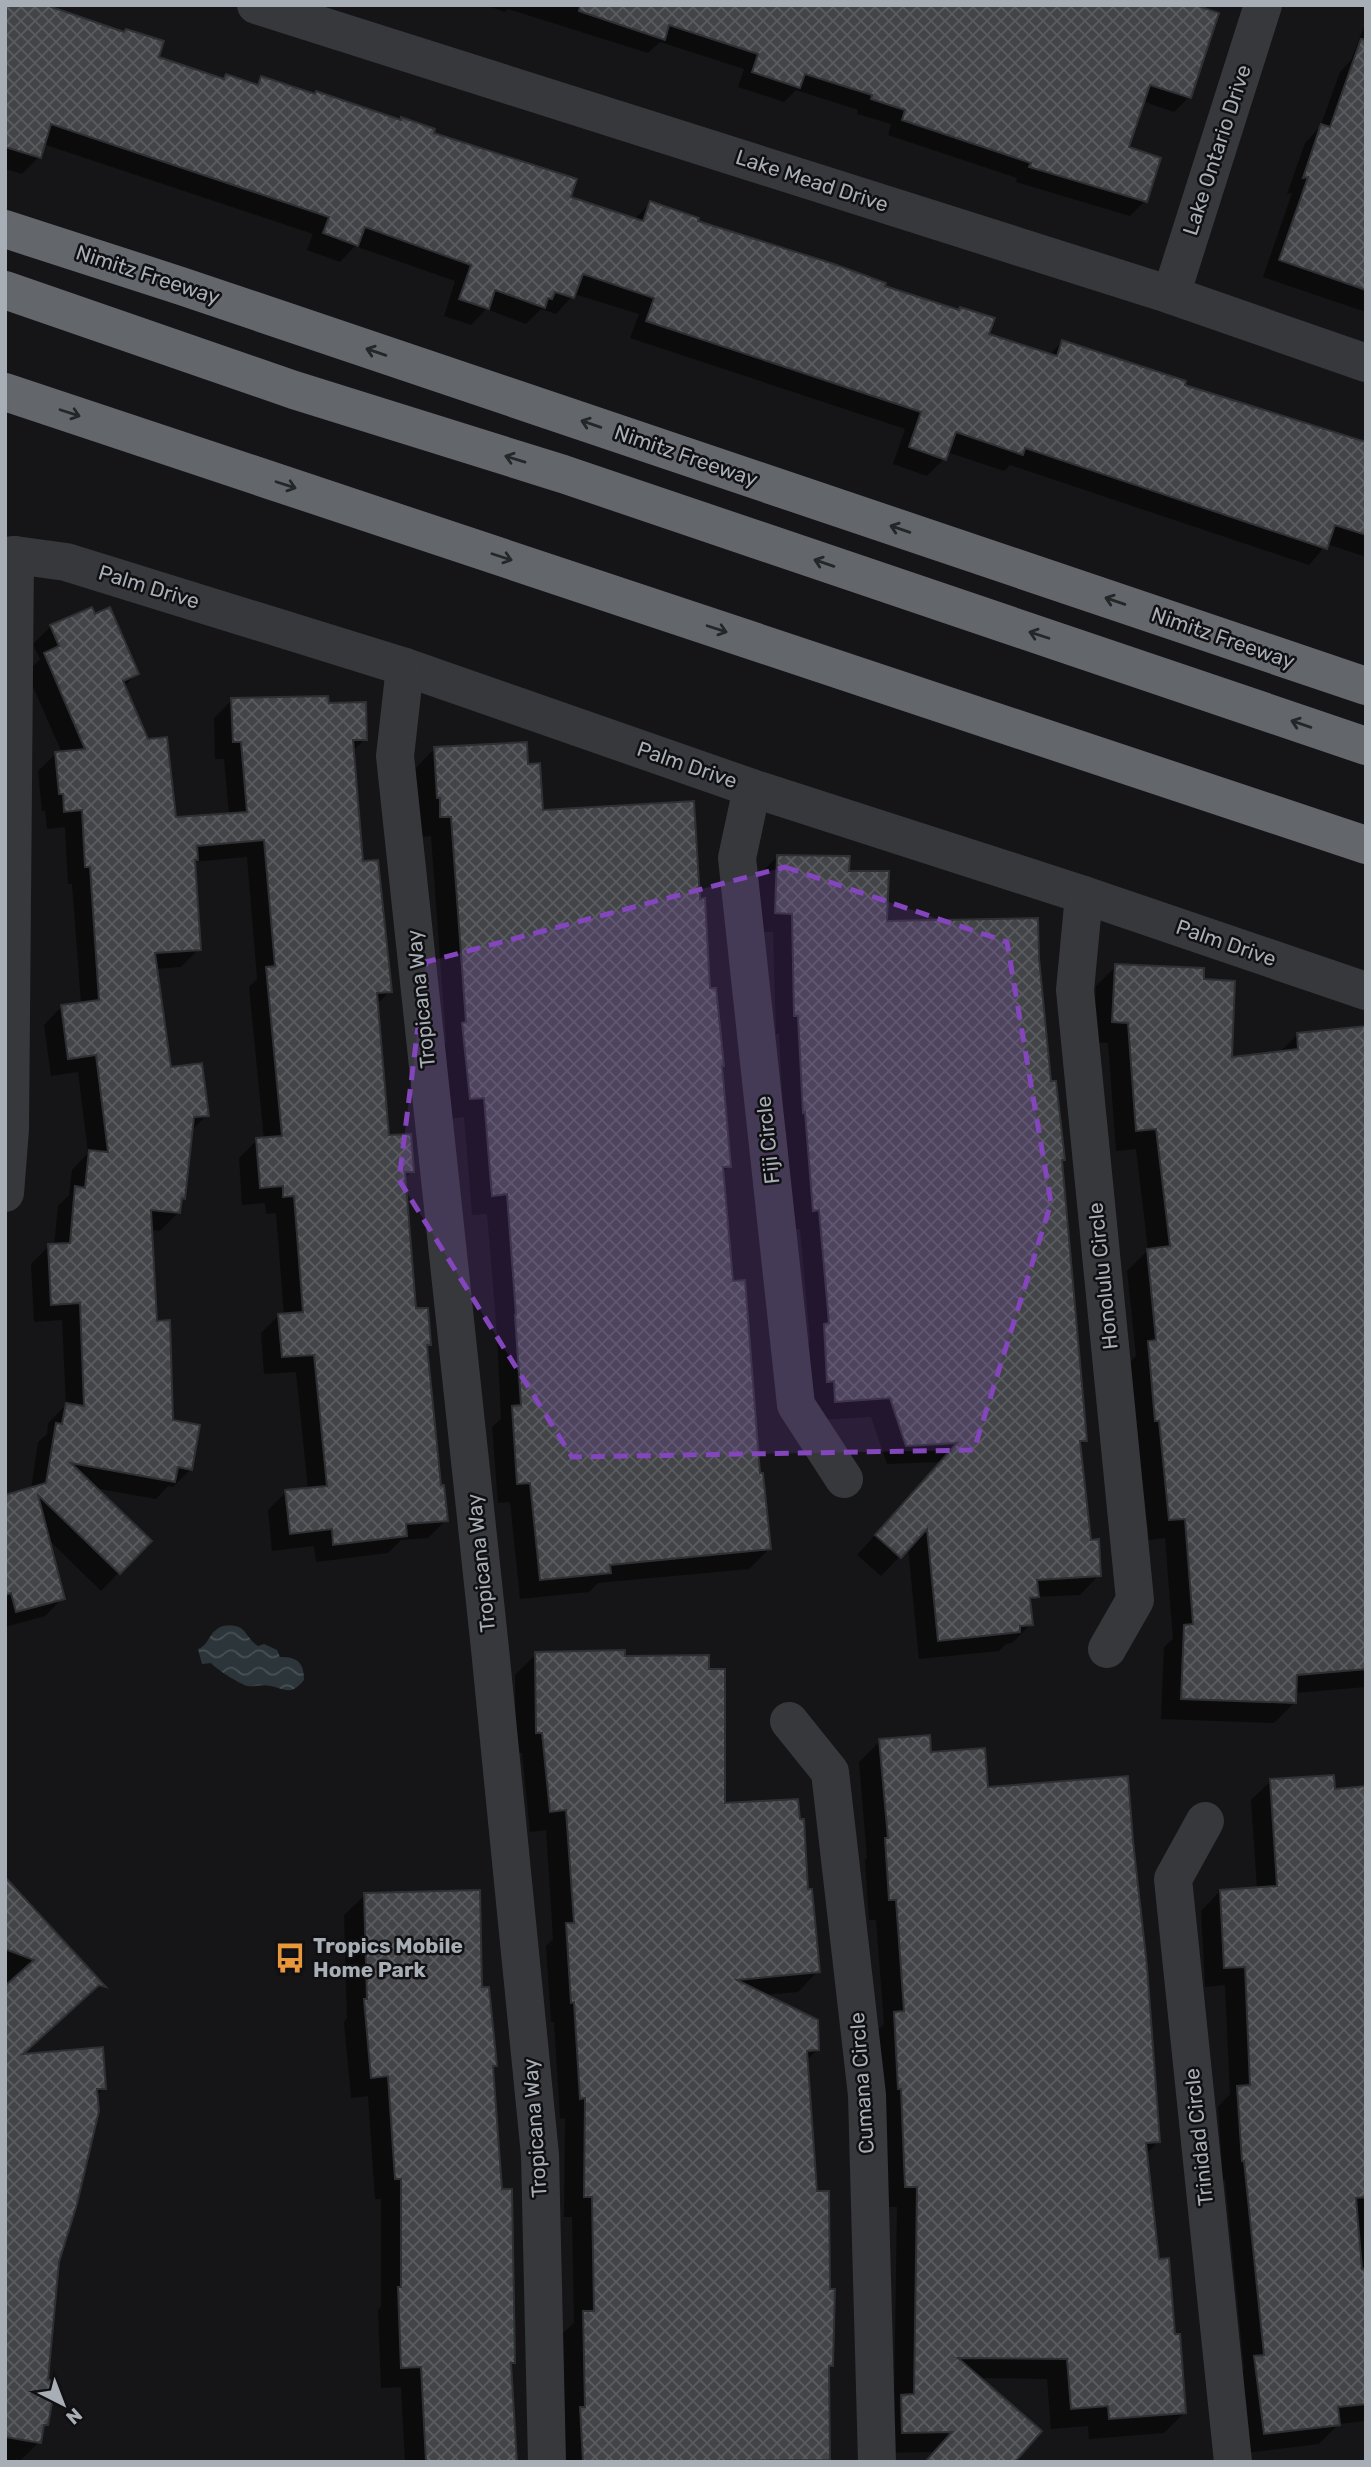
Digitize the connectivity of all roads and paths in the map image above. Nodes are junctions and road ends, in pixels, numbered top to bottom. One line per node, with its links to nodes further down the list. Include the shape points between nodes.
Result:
1 (256, 5): 5 (street, Lake Mead Drive)
2 (1263, 5): 5 (street, Lake Ontario Drive)
3 (5, 229): 10 (highway, Nimitz Freeway, one-way to 3)
4 (5, 290): 11 (highway, one-way to 4)
5 (1171, 295): 6 (street, Lake Mead Drive)
6 (1366, 363)
7 (5, 392): 13 (highway, one-way to 13)
8 (10, 556): 9 (street, Palm Drive, via 66,562); 16 (street, via 10,1129)
9 (405, 667): 12 (street, Palm Drive); 21 (street, Tropicana Way, via 395,756 540,2155)
10 (1366, 686)
11 (1366, 746)
12 (752, 788): 14 (street, Palm Drive); 17 (street, Fiji Circle, via 737,858 796,1405)
13 (1366, 845)
14 (1084, 895): 15 (street, Palm Drive); 18 (street, Honolulu Circle, via 1075,990 1135,1600)
15 (1366, 991)
16 (5, 1193)
17 (845, 1479)
18 (1107, 1649)
19 (789, 1721): 22 (street, Cumana Circle, via 830,1772 867,2095)
20 (1205, 1821): 23 (street, Trinidad Circle, via 1173,1879)
21 (547, 2462)
22 (877, 2462)
23 (1233, 2462)

